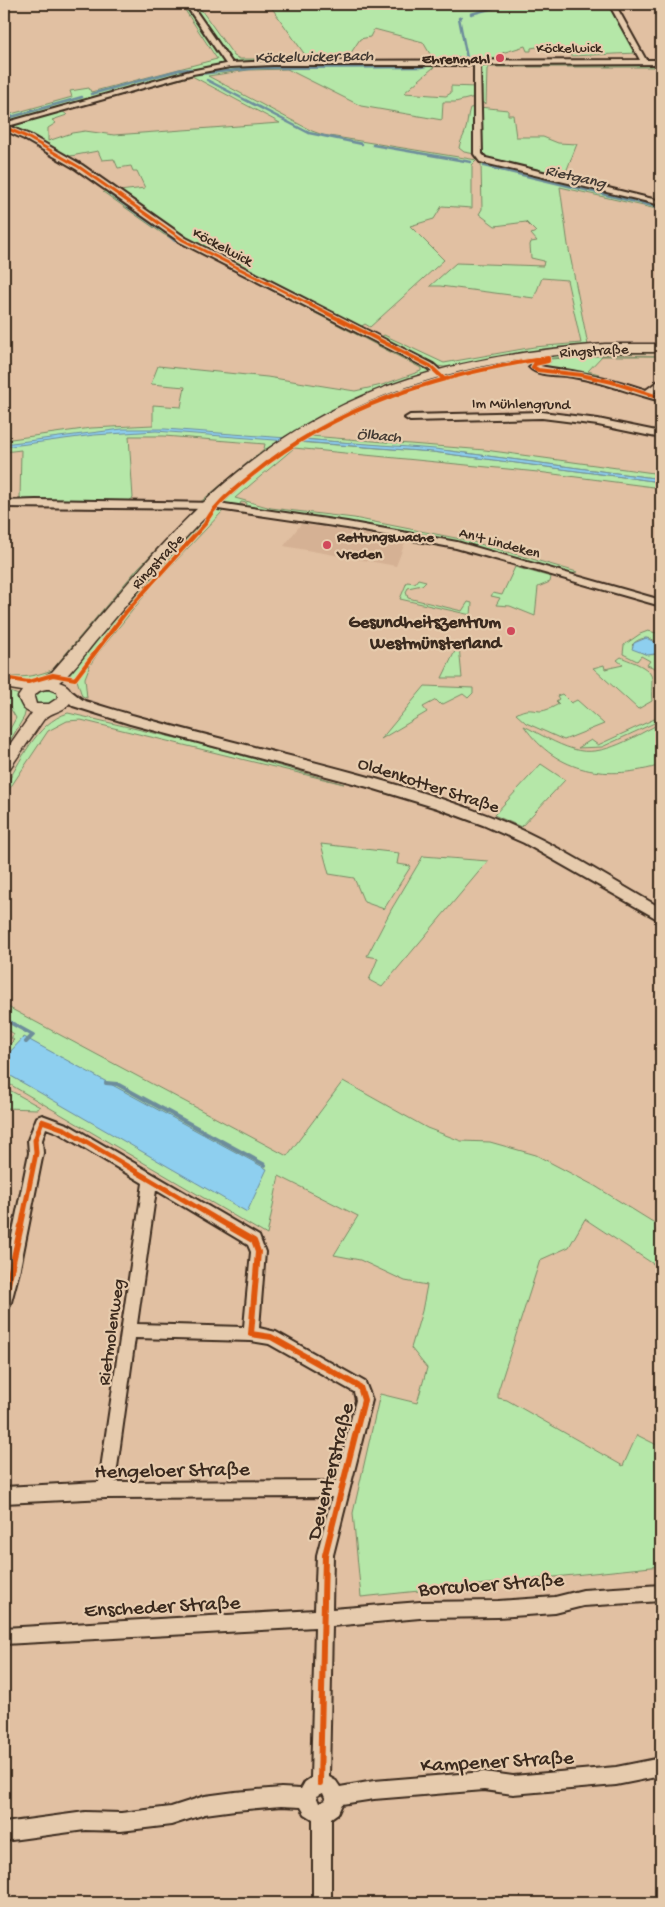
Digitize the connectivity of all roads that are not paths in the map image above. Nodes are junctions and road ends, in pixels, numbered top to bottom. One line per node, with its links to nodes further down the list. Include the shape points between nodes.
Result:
1 (188, 4): 6 (street)
2 (612, 4): 4 (street)
3 (477, 62): 4 (street, Köckelwick); 6 (street, Köckelwick); 8 (street, via 478,154 483,160)
4 (644, 62): 5 (street, Köckelwick)
5 (661, 62)
6 (230, 65): 7 (street, Köckelwick, via 192,72)
7 (4, 126): 11 (street, Köckelwick, via 79,167 183,240)
8 (661, 203)
9 (661, 348): 11 (main road, Ringstraße, via 606,348 540,354)
10 (533, 367): 13 (street, via 582,375)
11 (439, 373): 18 (main road, Ringstraße, via 367,397 300,432 241,476)
12 (661, 382): 13 (street)
13 (648, 393): 14 (street)
14 (661, 398)
15 (410, 418): 16 (street, Im Mühlengrund, via 542,415 584,419)
16 (661, 436)
17 (4, 504): 18 (street)
18 (209, 506): 19 (street, An't Lindeken, via 347,525 450,544); 22 (main road, Ringstraße, via 138,581 87,641 66,678)
19 (661, 604)
20 (4, 683): 22 (main road)
21 (4, 688): 22 (main road)
22 (46, 697): 23 (main road, Ringstraße, via 39,715); 24 (street, Oldenkotter Straße, via 442,804 488,821 553,852)
23 (4, 764)
24 (661, 915)
25 (150, 1180): 26 (street, via 64,1129 42,1121); 27 (street, Rietmolenweg); 28 (street, via 254,1241 258,1252)
26 (4, 1302)
27 (129, 1331): 28 (street, Deventerstraße); 30 (street, Rietmolenweg)
28 (251, 1334): 29 (street, Deventerstraße, via 272,1337 360,1387 364,1400)
29 (342, 1489): 30 (street, Hengeloer Straße); 33 (street, Deventerstraße, via 325,1555)
30 (106, 1490): 31 (street, Hengeloer Straße)
31 (4, 1495)
32 (661, 1593): 33 (street, Borculoer Straße, via 583,1598 555,1605 420,1610)
33 (323, 1618): 34 (street, Enscheder Straße); 36 (street, Deventerstraße)
34 (4, 1636)
35 (661, 1767): 37 (street, Kampener Straße, via 607,1777 513,1785 475,1782)
36 (320, 1784): 37 (street, via 330,1787); 38 (street, via 311,1789)
37 (334, 1796): 39 (street, via 330,1809)
38 (308, 1798): 39 (street, via 310,1807); 40 (street, via 235,1801 205,1805 171,1816 121,1822 85,1821)
39 (322, 1813): 41 (street)
40 (4, 1832)
41 (322, 1903)

